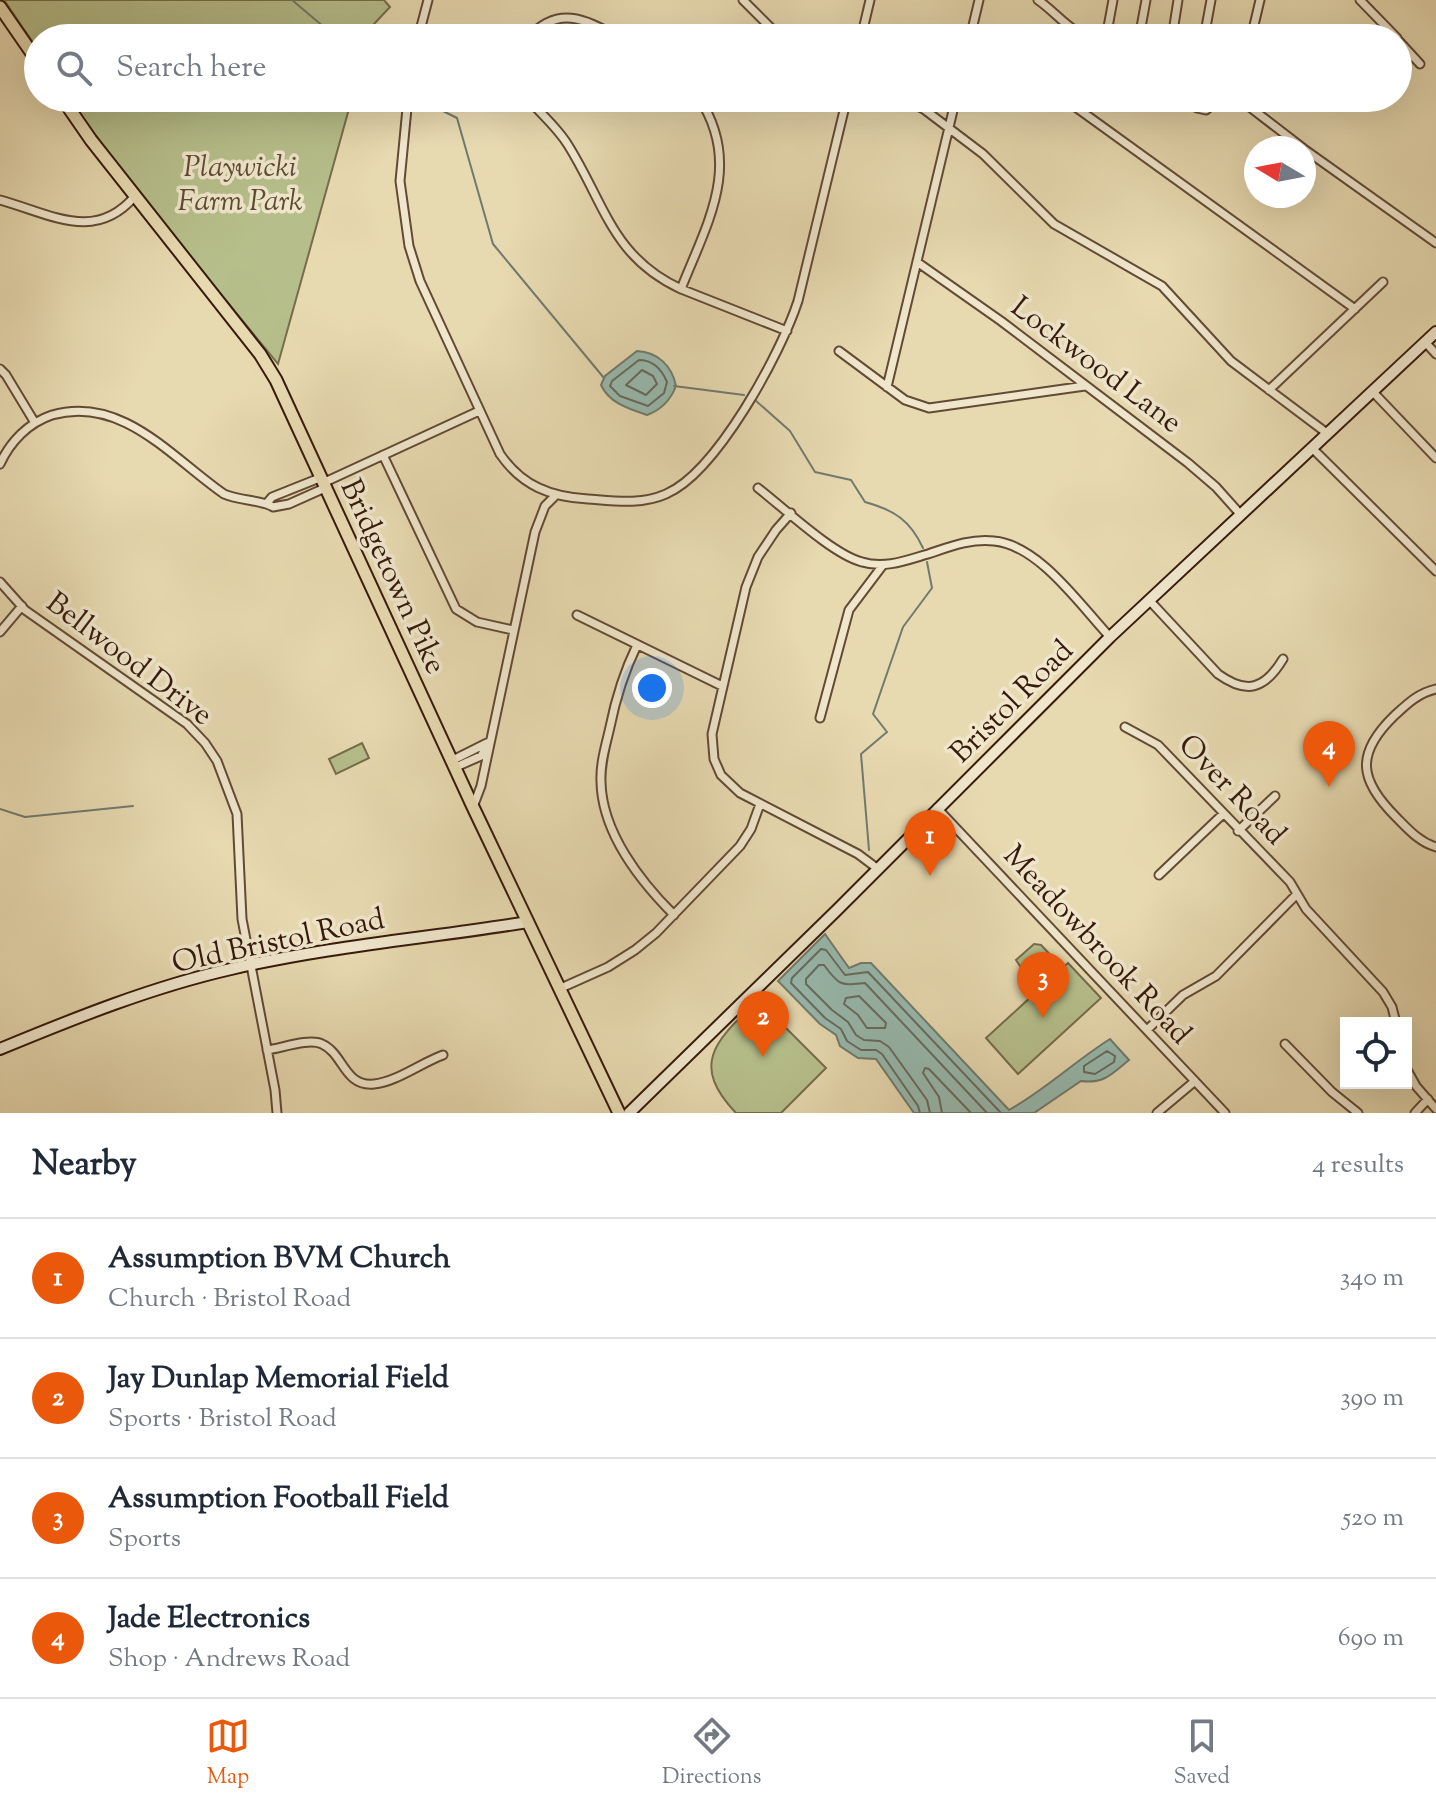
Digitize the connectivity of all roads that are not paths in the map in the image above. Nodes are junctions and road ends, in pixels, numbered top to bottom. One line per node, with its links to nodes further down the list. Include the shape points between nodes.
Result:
1 (428, 0): 15 (street)
2 (743, 0): 18 (street)
3 (870, 0): 19 (street)
4 (979, 0): 20 (street)
5 (1038, 0): 14 (street)
6 (1055, 0): 14 (street)
7 (1113, 0): 22 (street)
8 (1146, 0): 23 (street)
9 (1178, 0): 24 (street)
10 (1211, 0): 25 (street)
11 (1260, 0): 26 (street)
12 (1360, 0): 27 (street)
13 (0, 7): 28 (main road)
14 (1053, 10): 21 (street)
15 (422, 24)
16 (546, 24): 17 (street, via 572,18)
17 (595, 24)
18 (767, 24)
19 (864, 24)
20 (975, 24)
21 (1067, 24)
22 (1109, 24)
23 (1142, 24)
24 (1174, 24)
25 (1207, 24)
26 (1254, 24)
27 (1383, 24)
28 (24, 42)
29 (1412, 55): 30 (street)
30 (1420, 64)
31 (72, 112): 43 (main road, Bridgetown Pike)
32 (407, 112): 60 (street, via 400,181 407,237 420,281)
33 (541, 112): 48 (street, via 570,147 623,245 645,267)
34 (706, 112): 48 (street, via 716,134 721,174)
35 (844, 112): 50 (street)
36 (924, 112): 40 (street)
37 (953, 112): 40 (street)
38 (1082, 112): 49 (street)
39 (1256, 112): 41 (street)
40 (949, 128): 46 (street); 58 (street, via 1000,169 1054,224 1162,286 1223,354)
41 (1288, 136)
42 (1316, 157): 45 (street)
43 (135, 196): 44 (street, via 118,213 93,222); 67 (main road, Bridgetown Pike, via 260,354)
44 (0, 200)
45 (1436, 243)
46 (917, 262): 56 (street, Lockwood Lane); 57 (street)
47 (1383, 282): 49 (street)
48 (681, 289): 50 (street)
49 (1355, 309): 58 (street)
50 (787, 331): 69 (street, via 732,425 687,482 643,501)
51 (1436, 332): 52 (main road, Bristol Road)
52 (1425, 342): 54 (street); 59 (main road, Bristol Road)
53 (839, 351): 57 (street)
54 (1436, 354)
55 (0, 369): 61 (street)
56 (1085, 386): 57 (street, via 937,408 912,404); 71 (street, Lockwood Lane, via 1195,469)
57 (887, 387)
58 (1269, 390): 62 (street)
59 (1373, 392): 62 (main road, Bristol Road); 65 (street)
60 (479, 411): 64 (street); 69 (street, via 507,463)
61 (35, 423): 66 (street, via 11,444); 67 (street, via 76,411 113,415 224,494 242,501 285,505)
62 (1328, 434): 63 (main road, Bristol Road)
63 (1313, 449): 71 (main road, Bristol Road); 73 (street)
64 (383, 455): 67 (street); 78 (street, via 456,609 477,622)
65 (1436, 458)
66 (0, 464)
67 (325, 482): 88 (main road, Bridgetown Pike)
68 (758, 488): 70 (street)
69 (555, 496): 78 (street, via 535,532)
70 (791, 513): 72 (street, via 843,554); 83 (street, via 753,567)
71 (1241, 515): 75 (main road, Bristol Road)
72 (883, 565): 80 (street, via 963,543 1007,543 1042,564); 85 (street, via 849,610)
73 (1436, 571)
74 (0, 582): 76 (street, Bellwood Drive)
75 (1149, 600): 80 (main road, Bristol Road); 82 (street, via 1230,682 1263,684)
76 (22, 606): 79 (street); 101 (street, Bellwood Drive, via 187,724 213,754 237,814 240,907)
77 (577, 615): 81 (street)
78 (513, 630): 87 (street)
79 (0, 632)
80 (1110, 637): 92 (main road, Bristol Road)
81 (637, 645): 83 (street); 99 (street, via 618,688 602,766 602,798 636,873)
82 (1283, 659)
83 (722, 686): 90 (street, via 712,734 714,759 733,788)
84 (1436, 689): 95 (street, via 1416,696 1379,731 1366,762 1379,800 1415,836)
85 (820, 718)
86 (1125, 727): 93 (street, Over Road, via 1158,745)
87 (489, 742): 88 (street, via 481,756); 91 (street)
88 (454, 764): 91 (main road, Bridgetown Pike)
89 (1275, 796): 94 (street)
90 (760, 804): 96 (street); 99 (street, via 744,841)
91 (473, 807): 100 (main road, Bridgetown Pike)
92 (937, 808): 96 (main road, Bristol Road); 104 (street, Meadowbrook Road)
93 (1223, 814): 94 (street, Over Road); 97 (street)
94 (1238, 831): 98 (street, Over Road, via 1290,882)
95 (1436, 847)
96 (878, 869): 115 (main road, Bristol Road)
97 (1159, 875)
98 (1296, 895): 103 (street, Over Road, via 1383,992); 104 (street, via 1216,976 1183,995)
99 (674, 915): 102 (street, via 635,950)
100 (528, 922): 101 (main road, Old Bristol Road); 102 (main road, Bridgetown Pike)
101 (250, 965): 106 (main road, Old Bristol Road, via 156,991); 107 (street, Bellwood Drive)
102 (561, 988): 114 (main road, Bridgetown Pike)
103 (1394, 1017)
104 (1147, 1030): 110 (street, Meadowbrook Road)
105 (1285, 1044): 118 (street)
106 (0, 1049)
107 (267, 1050): 108 (street, via 322,1044 347,1074 365,1084 389,1080); 113 (street, Bellwood Drive)
108 (443, 1055)
109 (1412, 1079): 111 (street)
110 (1195, 1081): 116 (street); 117 (street, Meadowbrook Road)
111 (1428, 1099): 112 (street); 119 (street)
112 (1436, 1109)
113 (277, 1113)
114 (619, 1113)
115 (629, 1113)
116 (1157, 1113)
117 (1225, 1113)
118 (1358, 1113)
119 (1415, 1113)

